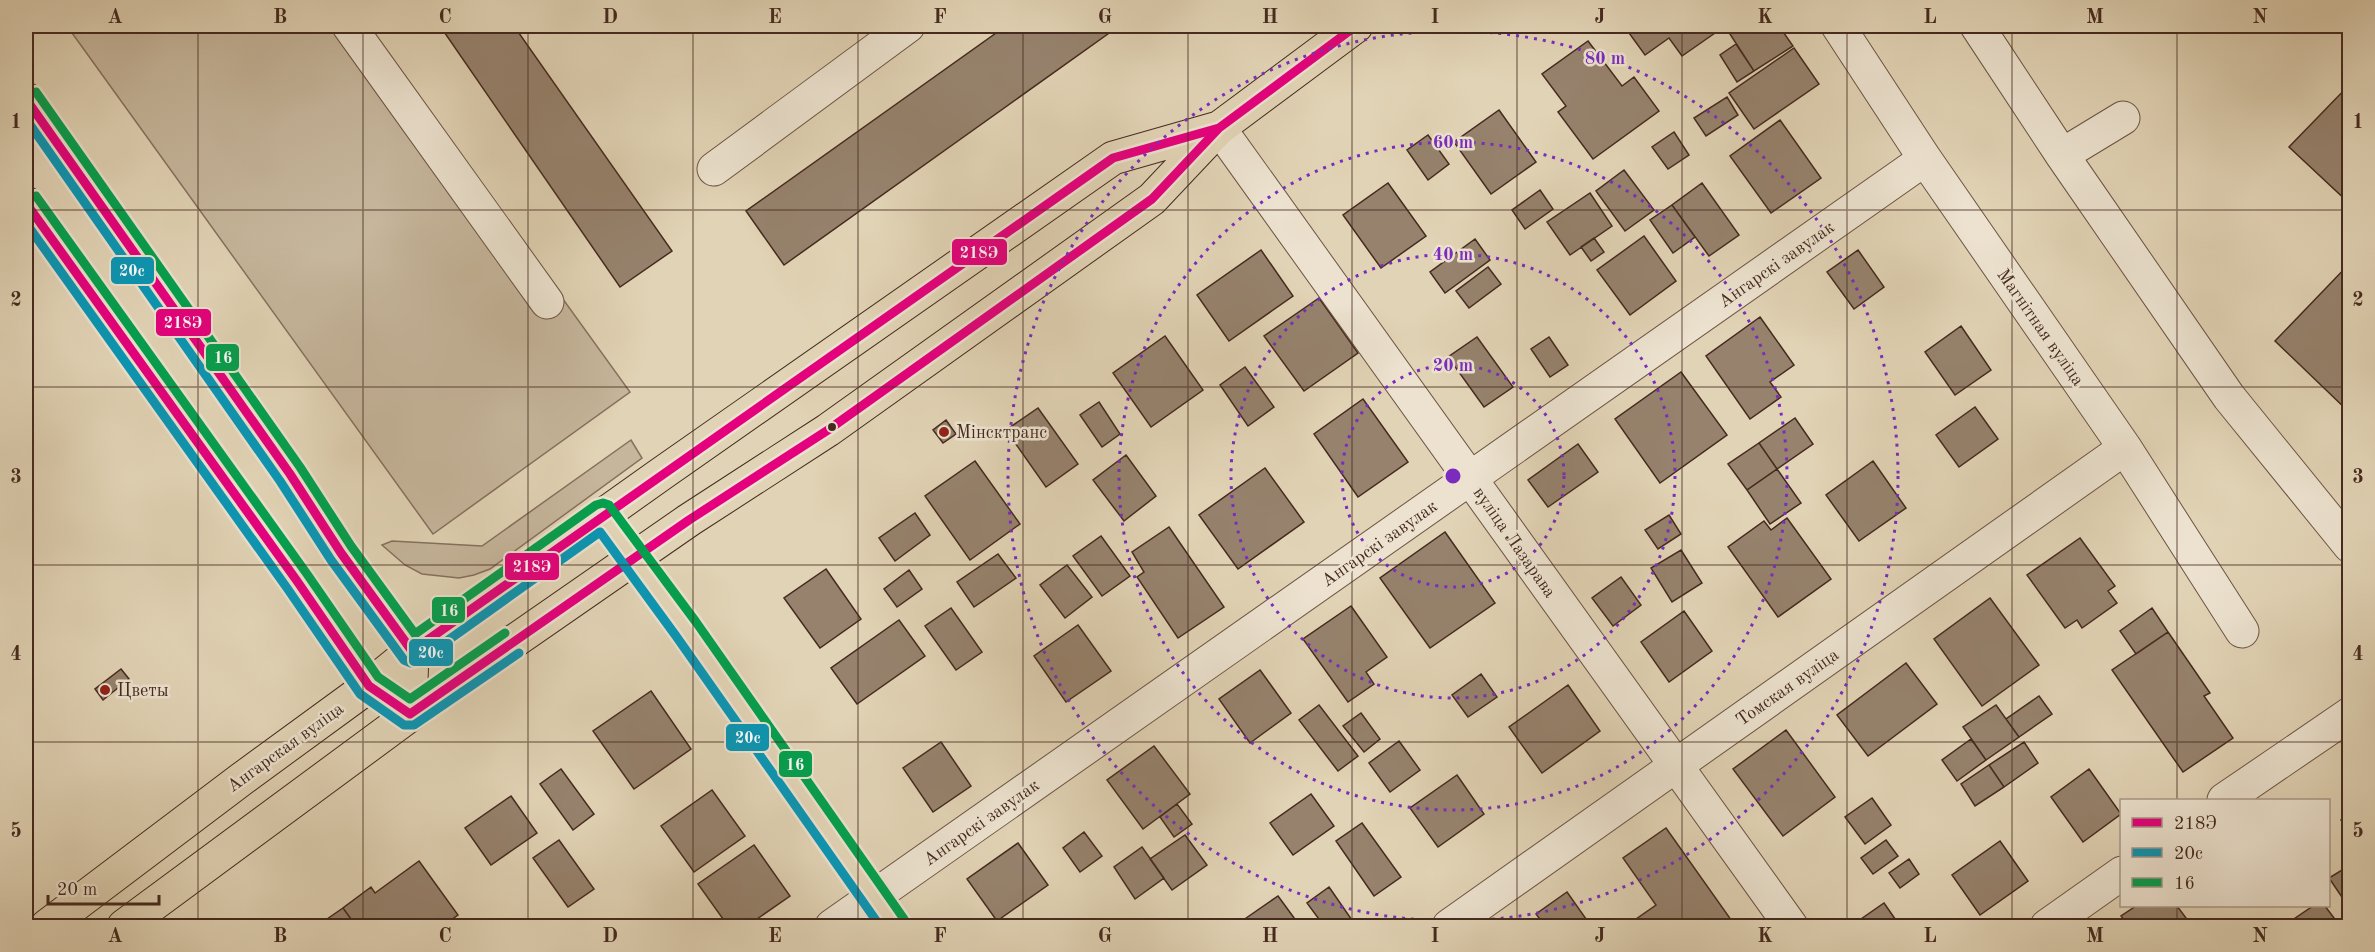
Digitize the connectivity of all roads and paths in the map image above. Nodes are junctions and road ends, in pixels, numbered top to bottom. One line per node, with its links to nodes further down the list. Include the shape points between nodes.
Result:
1 (350, 26): 13 (street)
2 (908, 26): 11 (street)
3 (1356, 26): 8 (main road, Ангарская вуліца)
4 (1838, 26): 10 (street, Магнітная вуліца)
5 (1977, 26): 9 (street)
6 (26, 99): 20 (main road)
7 (2123, 118): 9 (street)
8 (1219, 128): 15 (street, вуліца Лазарава); 16 (main road, Ангарская вуліца, via 1113,158); 18 (main road, Ангарская вуліца, via 1152,198 828,430)
9 (2062, 155): 17 (street, via 2229,397)
10 (1925, 159): 14 (street, Магнітная вуліца); 15 (street, Ангарскі завулак)
11 (714, 169)
12 (26, 202): 21 (main road)
13 (547, 302)
14 (2125, 448): 19 (street, Магнітная вуліца); 24 (street, Томская вуліца)
15 (1470, 479): 24 (street, вуліца Лазарава); 27 (street, Ангарскі завулак)
16 (603, 516): 18 (main road); 20 (main road, Ангарская вуліца)
17 (2349, 546)
18 (635, 557): 22 (main road, Ангарская вуліца); 27 (main road)
19 (2242, 631)
20 (412, 651): 21 (main road, Ангарская вуліца); 22 (main road)
21 (369, 686): 22 (main road); 28 (main road, Ангарская вуліца)
22 (410, 714): 29 (main road, Ангарская вуліца)
23 (2349, 714): 25 (street)
24 (1675, 766): 32 (street, Томская вуліца); 33 (street, вуліца Лазарава)
25 (2227, 799)
26 (2120, 874): 34 (street)
27 (873, 897): 30 (street, Ангарскі завулак); 31 (main road)
28 (47, 927)
29 (124, 927)
30 (832, 927)
31 (894, 927)
32 (1449, 927)
33 (1791, 927)
34 (2047, 927)

